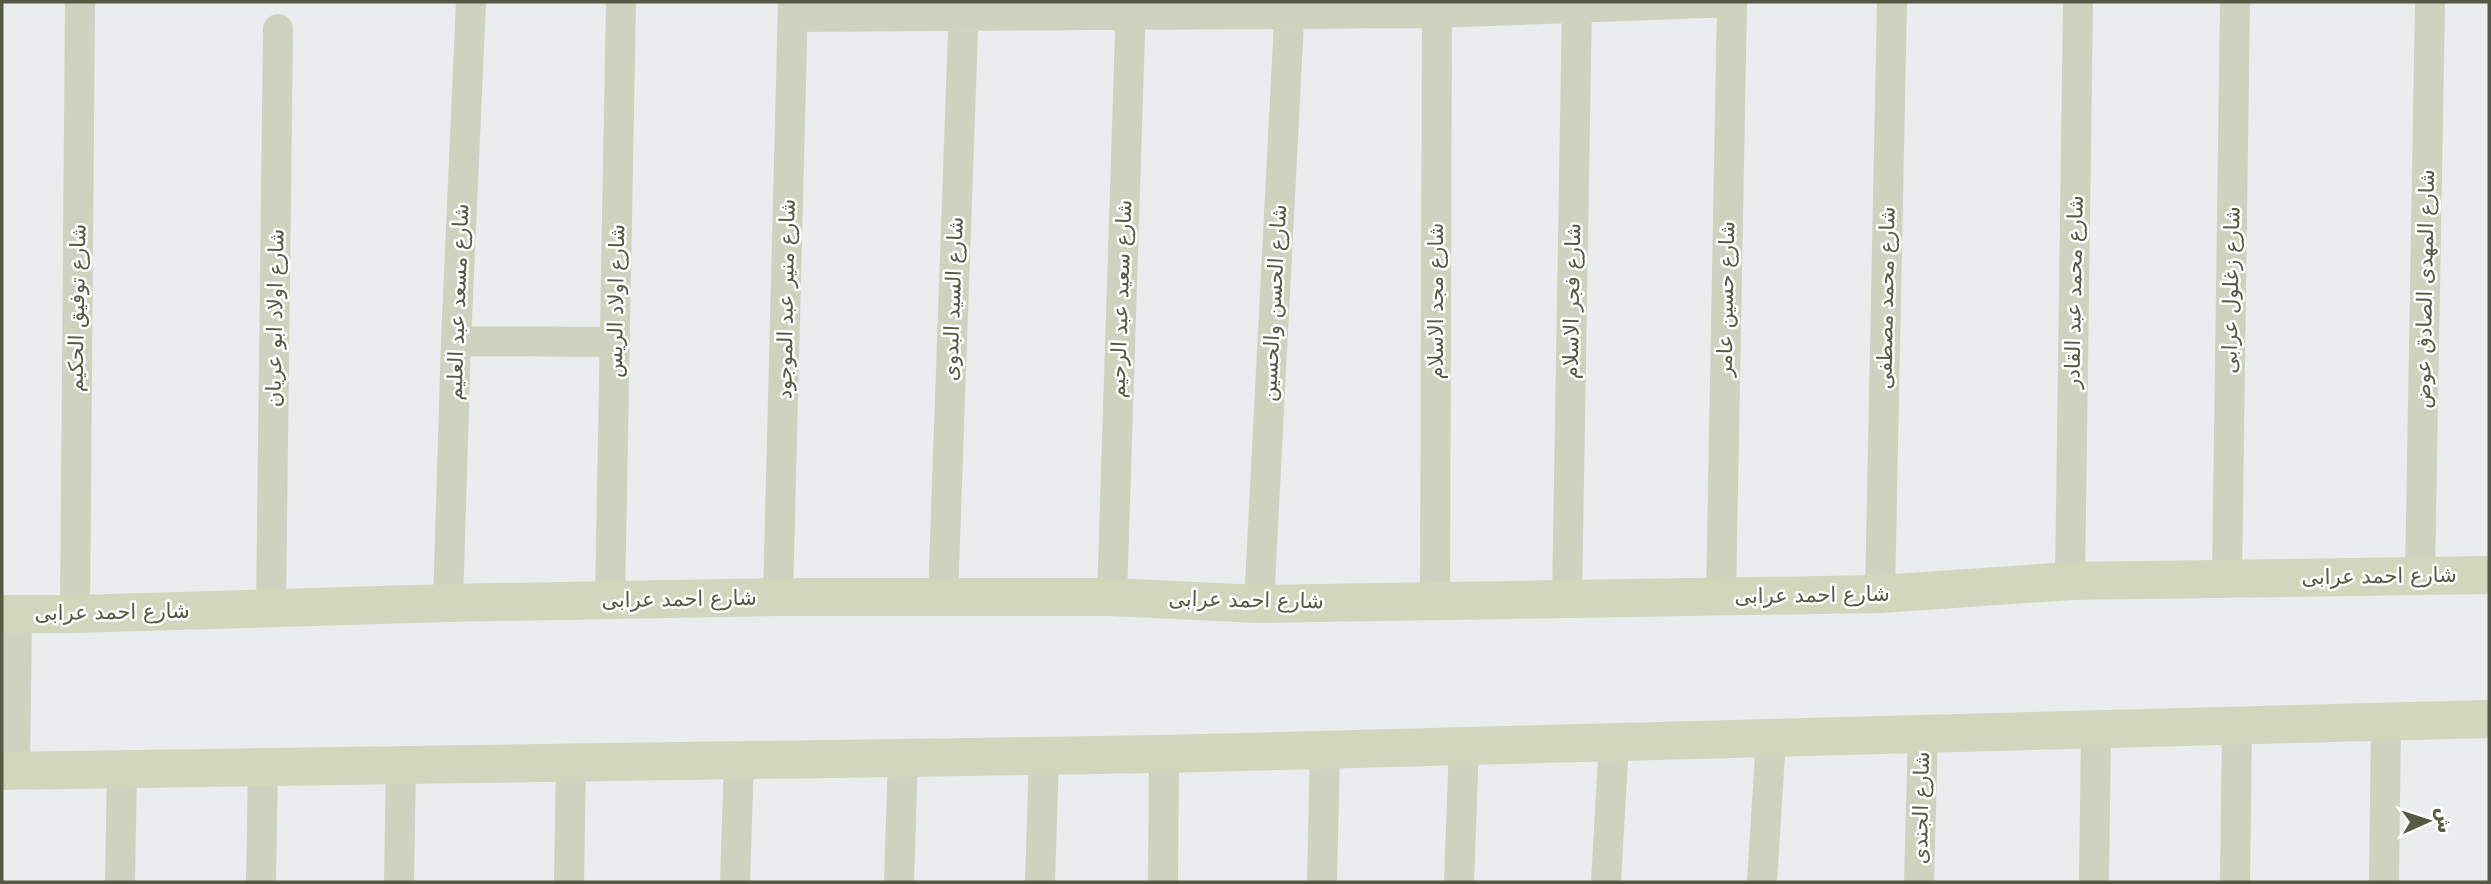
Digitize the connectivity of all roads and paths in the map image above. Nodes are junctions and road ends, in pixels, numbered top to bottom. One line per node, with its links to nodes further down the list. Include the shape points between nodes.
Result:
1 (80, 2): 34 (street, شارع توفيق الحكيم)
2 (471, 2): 16 (street, شارع مسعد عبد العليم)
3 (621, 2): 17 (street, شارع اولاد الريس)
4 (1732, 2): 9 (street); 26 (street, شارع حسين عامر)
5 (1892, 2): 22 (street, شارع محمد مصطفى)
6 (2078, 2): 21 (street, شارع محمد عبد القادر)
7 (2235, 2): 20 (street, شارع زغلول عرابى)
8 (2430, 2): 19 (street, شارع المهدى الصادق عوض)
9 (1577, 4): 12 (street); 27 (street, شارع فجر الاسلام)
10 (1289, 7): 11 (street); 12 (street); 31 (street, شارع الحسن والحسين)
11 (1130, 8): 13 (street); 25 (street, شارع سعيد عبد الرحيم)
12 (1437, 8): 29 (street, شارع مجد الاسلام)
13 (964, 9): 14 (street); 24 (street, شارع السيد البدوى)
14 (793, 10): 23 (street, شارع منير عبد الموجود)
15 (278, 29): 32 (street, شارع اولاد ابو عريان)
16 (456, 341): 17 (street); 30 (street, شارع مسعد عبد العليم)
17 (615, 342): 28 (street, شارع اولاد الريس)
18 (2489, 575): 19 (street, شارع احمد عرابى)
19 (2420, 576): 20 (street, شارع احمد عرابى)
20 (2227, 579): 21 (street, شارع احمد عرابى)
21 (2070, 581): 22 (street, شارع احمد عرابى)
22 (1880, 594): 26 (street, شارع احمد عرابى)
23 (778, 597): 24 (street, شارع احمد عرابى); 28 (street, شارع احمد عرابى)
24 (943, 597): 25 (street, شارع احمد عرابى)
25 (1112, 597): 31 (street, شارع احمد عرابى)
26 (1721, 597): 27 (street, شارع احمد عرابى)
27 (1567, 599): 29 (street, شارع احمد عرابى)
28 (610, 600): 30 (street, شارع احمد عرابى)
29 (1436, 600): 31 (street, شارع احمد عرابى)
30 (447, 603): 32 (street, شارع احمد عرابى)
31 (1259, 604)
32 (271, 608): 34 (street, شارع احمد عرابى)
33 (9, 614): 34 (street, شارع احمد عرابى); 52 (street)
34 (75, 614)
35 (2489, 719): 36 (street)
36 (2386, 722): 37 (street); 68 (street)
37 (2237, 726): 38 (street); 67 (street)
38 (2096, 730): 39 (street); 66 (street)
39 (1923, 734): 40 (street); 65 (street, شارع الجندى)
40 (1771, 738): 41 (street); 64 (street)
41 (1614, 742): 42 (street); 63 (street)
42 (1464, 746): 43 (street); 62 (street)
43 (1325, 750): 44 (street); 61 (street)
44 (1164, 754): 45 (street); 60 (street)
45 (1044, 756): 46 (street); 59 (street)
46 (903, 758): 47 (street); 58 (street)
47 (738, 760): 48 (street); 57 (street)
48 (571, 762): 49 (street); 56 (street)
49 (401, 764): 50 (street); 55 (street)
50 (263, 766): 51 (street); 54 (street)
51 (122, 769): 52 (street); 53 (street)
52 (8, 771)
53 (120, 882)
54 (261, 882)
55 (398, 882)
56 (569, 882)
57 (735, 882)
58 (900, 882)
59 (1041, 882)
60 (1163, 882)
61 (1322, 882)
62 (1459, 882)
63 (1606, 882)
64 (1762, 882)
65 (1919, 882)
66 (2094, 882)
67 (2235, 882)
68 (2384, 882)

